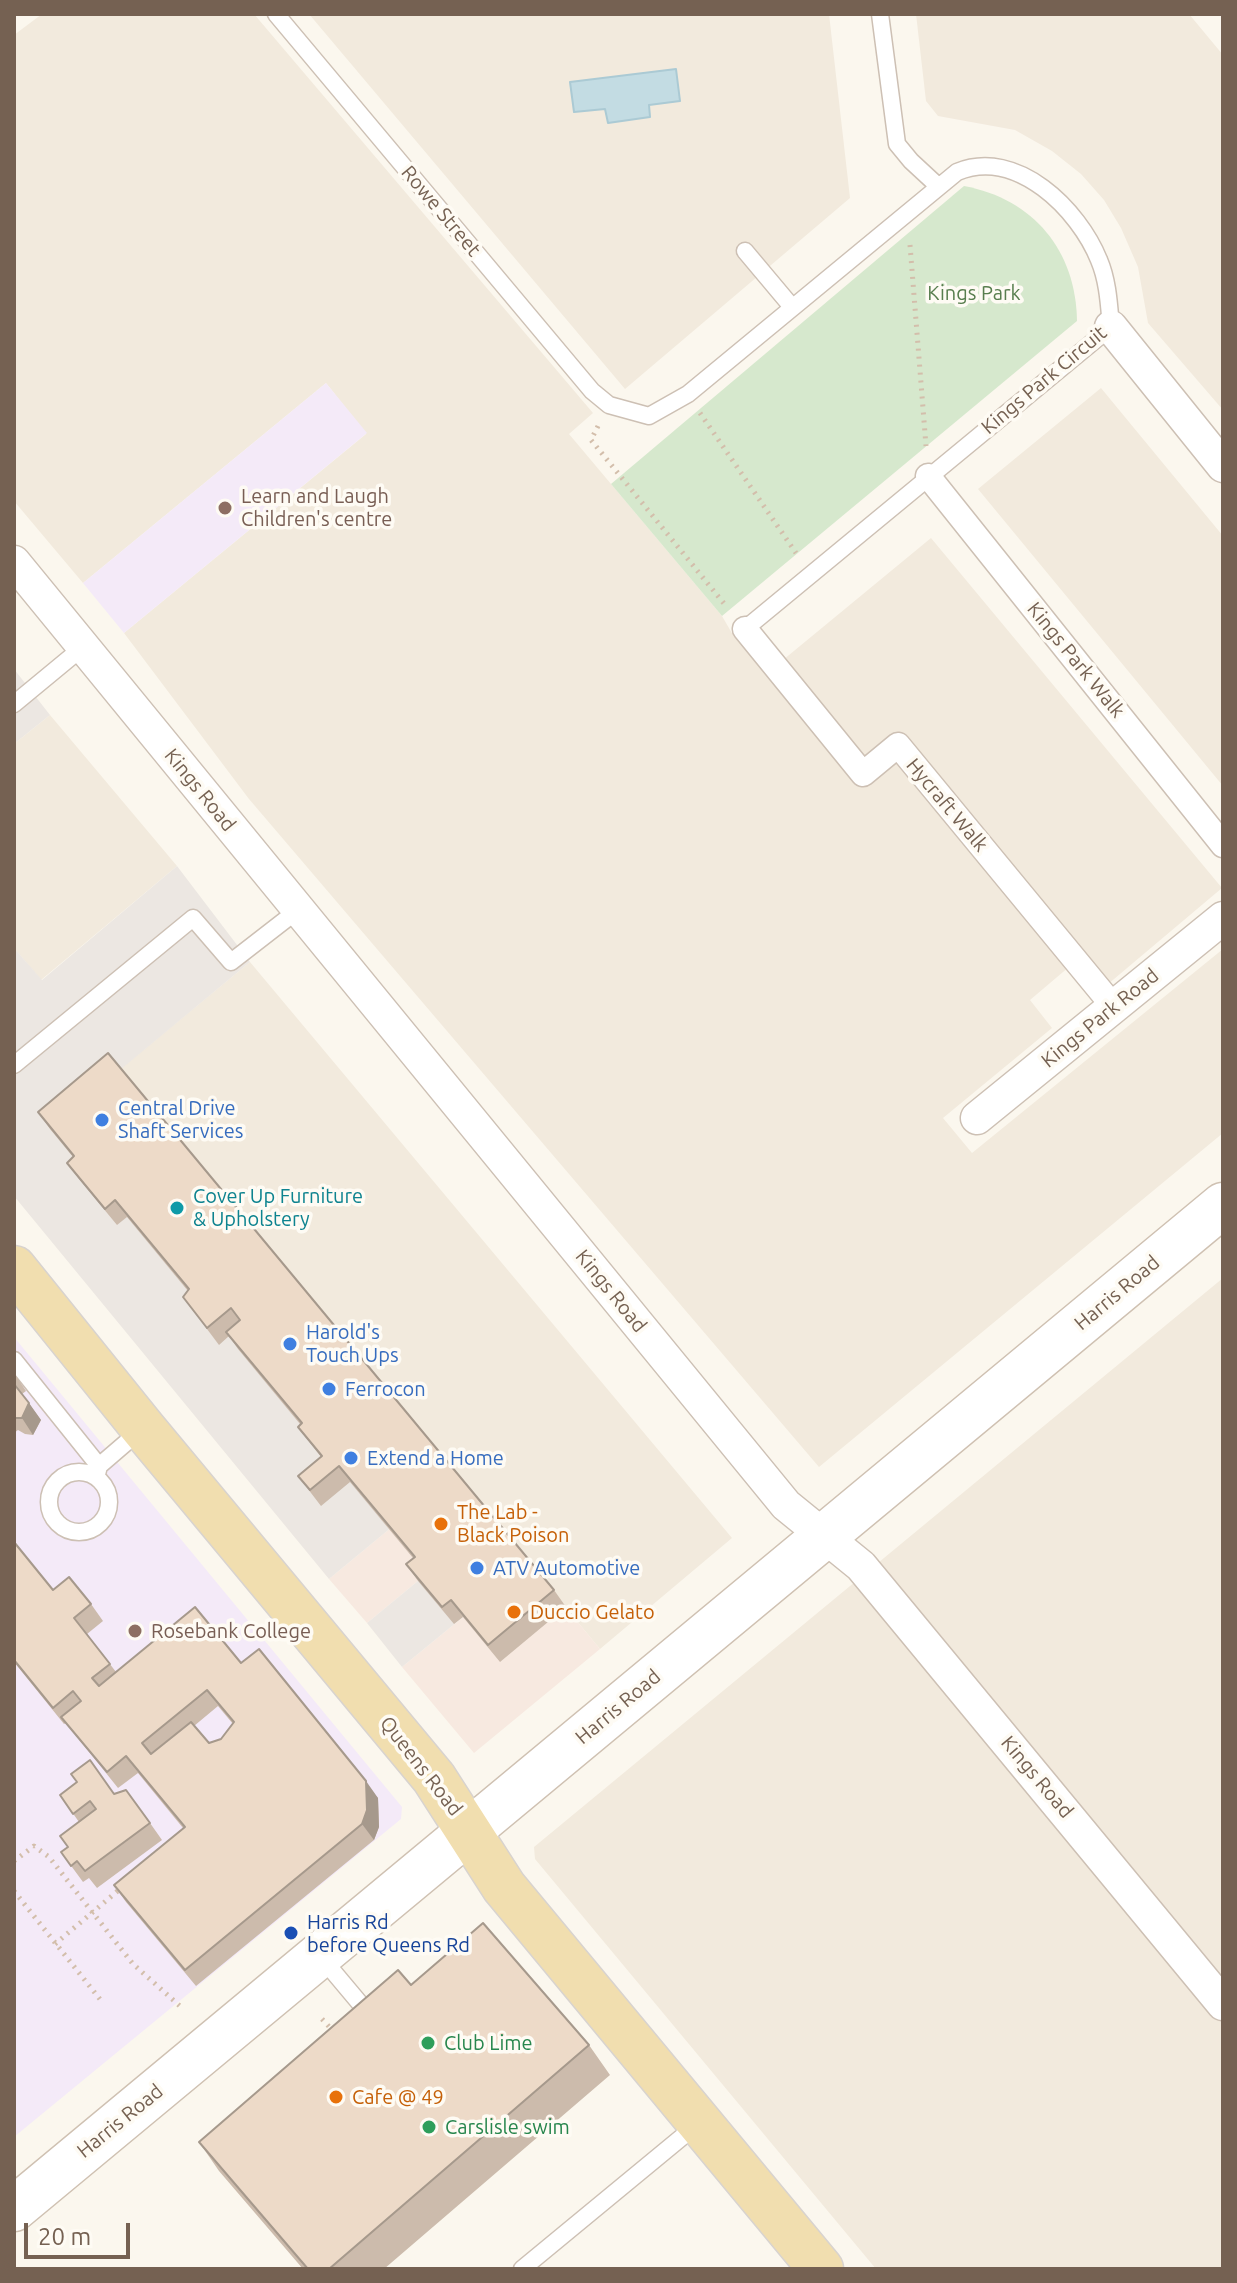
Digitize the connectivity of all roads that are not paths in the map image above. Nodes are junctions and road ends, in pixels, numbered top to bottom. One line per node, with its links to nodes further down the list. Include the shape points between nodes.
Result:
1 (276, 14): 7 (lane, Rowe Street)
2 (880, 14): 3 (lane, via 897,144)
3 (938, 186): 5 (lane, Kings Park Circuit); 6 (lane, Kings Park Circuit, via 971,166 985,166 1022,176 1052,195 1090,239 1105,280)
4 (745, 251): 5 (lane)
5 (792, 307): 7 (lane, Kings Park Circuit, via 688,394 649,416)
6 (1111, 327): 8 (street); 9 (lane, Kings Park Circuit)
7 (609, 405)
8 (1223, 466)
9 (928, 476): 11 (lane, Kings Park Circuit); 14 (street, Kings Park Walk)
10 (14, 562): 12 (street, Kings Road)
11 (745, 629): 17 (street, Hycraft Walk, via 863,774 898,745)
12 (83, 647): 13 (lane); 15 (street, Kings Road)
13 (14, 704)
14 (1223, 845)
15 (298, 910): 18 (lane, via 231,962 193,918); 24 (street, Kings Road, via 786,1505)
16 (1223, 918): 17 (street, Kings Park Road)
17 (1114, 1007): 19 (street, Kings Park Road)
18 (14, 1065)
19 (977, 1118)
20 (1223, 1205): 24 (main road, Harris Road)
21 (14, 1268): 23 (main road, Queens Road)
22 (14, 1360): 23 (lane, via 97,1472)
23 (143, 1428): 25 (main road, Queens Road, via 434,1778)
24 (825, 1535): 25 (main road, Harris Road); 27 (street, Kings Road, via 861,1566)
25 (470, 1831): 26 (main road, Harris Road); 29 (main road, Queens Road, via 504,1887)
26 (320, 1955): 28 (lane, via 376,2022); 30 (main road, Harris Road)
27 (1223, 2004)
28 (387, 2012)
29 (700, 2122): 31 (lane); 32 (main road, Queens Road)
30 (14, 2209)
31 (522, 2269)
32 (821, 2269)

